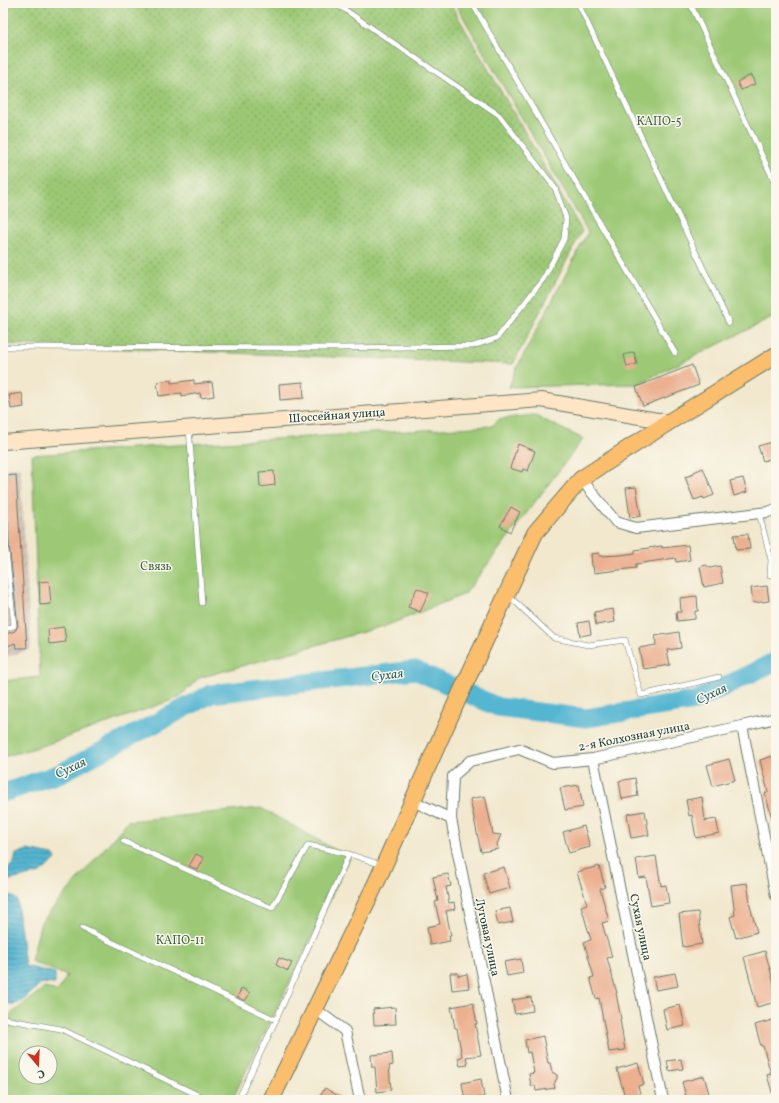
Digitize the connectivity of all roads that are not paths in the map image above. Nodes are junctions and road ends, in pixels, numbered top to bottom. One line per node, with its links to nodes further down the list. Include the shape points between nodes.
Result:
1 (334, 3): 7 (lane, via 499,115 555,188 566,218 564,239 544,278 498,338 473,346)
2 (472, 3): 8 (lane)
3 (578, 3): 6 (lane)
4 (690, 3): 5 (lane)
5 (776, 185)
6 (729, 322)
7 (3, 347)
8 (675, 353)
9 (776, 355): 10 (main road)
10 (669, 422): 11 (street, Шоссейная улица, via 541,400); 13 (main road)
11 (189, 427): 12 (street, Шоссейная улица); 19 (lane)
12 (3, 442)
13 (581, 479): 15 (street, via 616,522 636,528); 18 (main road, via 535,533)
14 (776, 510): 15 (street)
15 (759, 513): 17 (lane, via 771,560)
16 (3, 522): 20 (lane, via 14,626)
17 (770, 575)
18 (507, 594): 21 (lane, via 554,638 588,645 625,640 641,695); 25 (main road)
19 (202, 603)
20 (3, 630)
21 (719, 677)
22 (776, 718): 23 (street, 2-я Колхозная улица)
23 (742, 726): 24 (street, 2-я Колхозная улица); 30 (street)
24 (593, 759): 26 (street, 2-я Колхозная улица, via 553,762 519,749 470,761 453,776); 40 (street, Сухая улица)
25 (413, 802): 26 (street); 29 (main road)
26 (451, 819): 39 (street, Луговая улица)
27 (123, 842): 28 (lane, via 272,908 308,845)
28 (349, 854): 29 (lane); 34 (lane)
29 (384, 865): 32 (main road)
30 (776, 896)
31 (82, 928): 34 (lane)
32 (315, 1009): 37 (main road); 38 (street, via 346,1031)
33 (3, 1017): 35 (lane, via 61,1029)
34 (276, 1020): 36 (lane)
35 (208, 1100)
36 (238, 1100)
37 (272, 1100)
38 (360, 1100)
39 (508, 1100)
40 (663, 1100)

